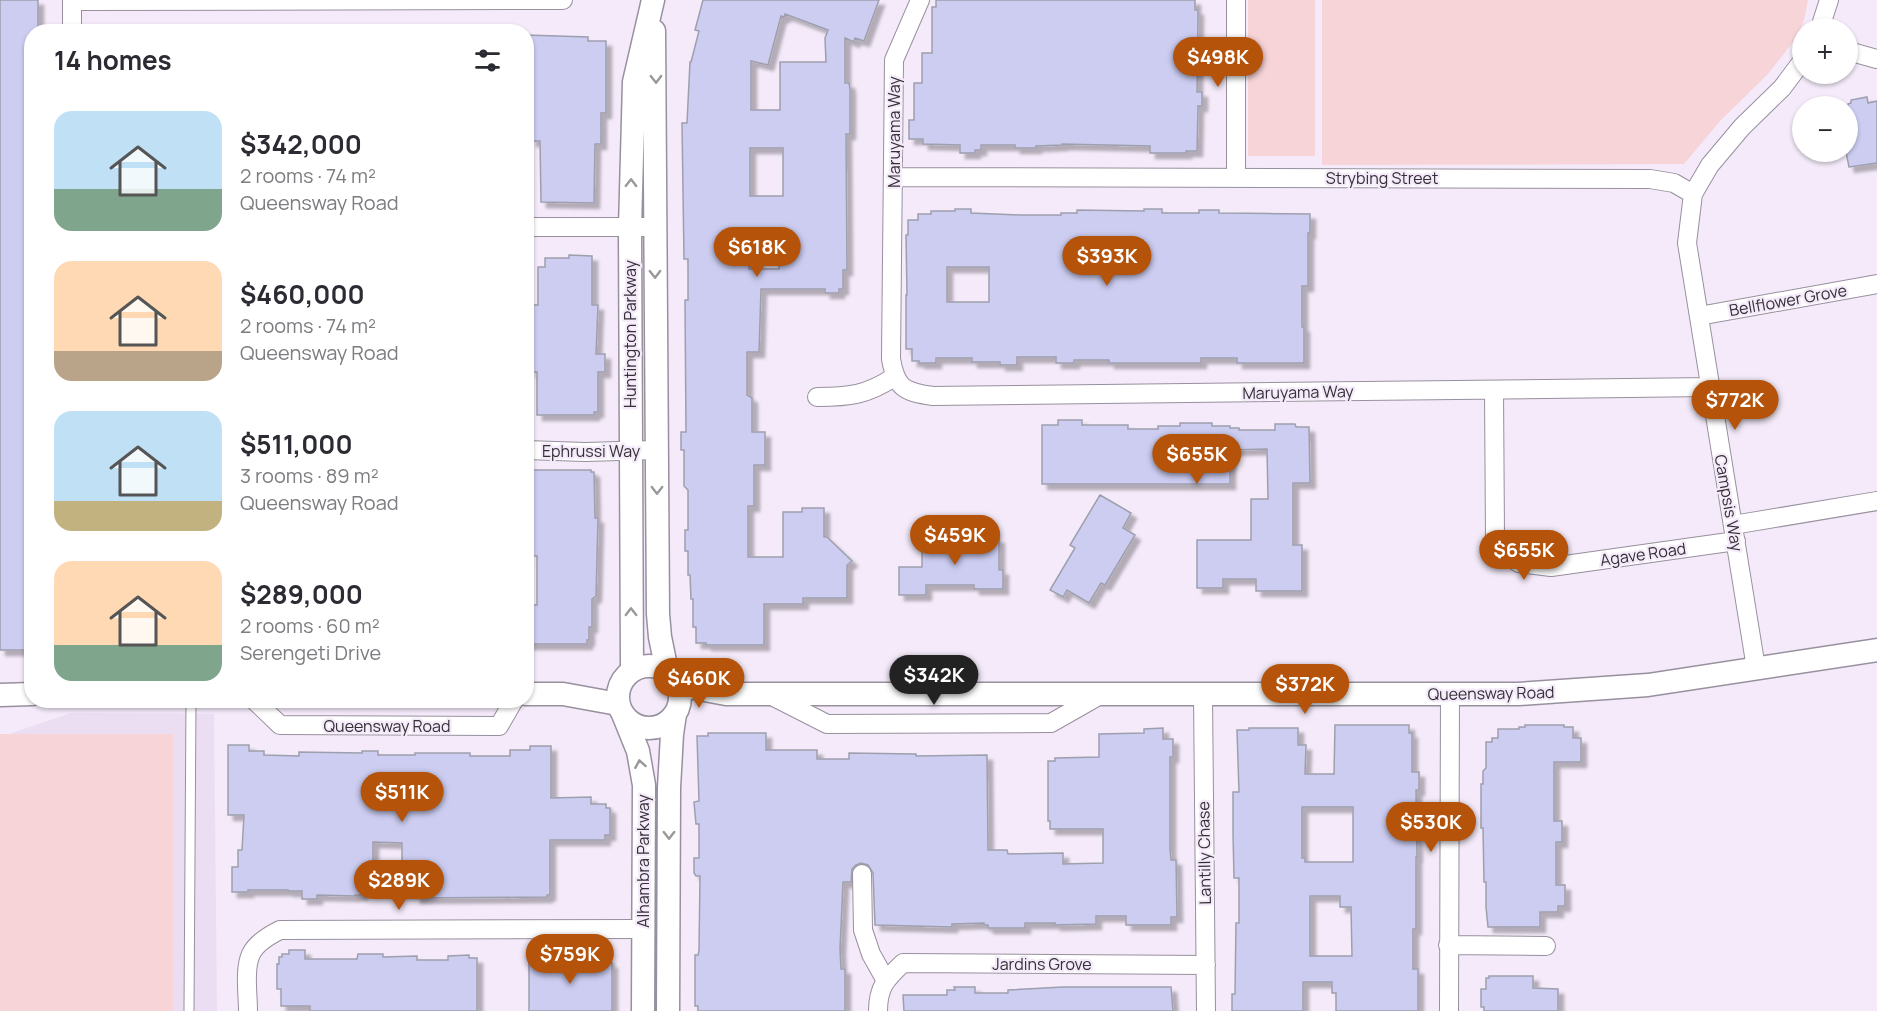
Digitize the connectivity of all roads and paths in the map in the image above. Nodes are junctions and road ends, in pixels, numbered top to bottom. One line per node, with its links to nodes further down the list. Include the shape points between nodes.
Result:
1 (563, 0): 7 (street)
2 (653, 0): 17 (street, Huntington Parkway, one-way to 17); 18 (street, Huntington Parkway, one-way to 2, via 634,82)
3 (920, 0): 13 (street, Maruyama Way, via 894,60)
4 (1236, 0): 14 (street)
5 (1829, 0): 8 (street)
6 (72, 1): 7 (street); 9 (street)
7 (477, 1)
8 (1823, 18)
9 (72, 24)
10 (1858, 54): 11 (street)
11 (1877, 59)
12 (1792, 75): 15 (street, via 1710,165)
13 (894, 177): 14 (street, Strybing Street); 21 (street, Maruyama Way)
14 (1236, 177): 15 (street, Strybing Street, via 1650,179 1674,183)
15 (1693, 194): 20 (street, Campsis Way, via 1687,243)
16 (534, 226): 18 (street)
17 (655, 226): 18 (street); 26 (street, Huntington Parkway, one-way to 26)
18 (630, 228): 27 (street, Huntington Parkway)
19 (1877, 284): 20 (street, Bellflower Grove)
20 (1699, 316): 22 (street, Campsis Way)
21 (894, 377): 23 (street, Maruyama Way, via 910,392 933,396); 24 (street, via 861,394)
22 (1710, 387): 23 (street, Maruyama Way); 29 (street, Campsis Way)
23 (1494, 390): 29 (street, Agave Road, via 1495,537 1503,553 1519,563 1551,567)
24 (817, 397)
25 (534, 450): 27 (street, Ephrussi Way)
26 (656, 450): 27 (street, Ephrussi Way); 33 (street, Huntington Parkway, one-way to 33, via 658,614 660,637)
27 (630, 452): 32 (street, Huntington Parkway, one-way to 27)
28 (1877, 501): 29 (street)
29 (1734, 533): 31 (street, Campsis Way)
30 (1877, 650): 31 (street, Queensway Road)
31 (1756, 668): 41 (street, Queensway Road, via 1648,685 1519,694)
32 (628, 673): 33 (street, via 650,665); 36 (street); 46 (street, via 618,689)
33 (673, 678): 37 (street, Queensway Road); 47 (street, via 681,697)
34 (24, 694): 42 (street)
35 (534, 694): 36 (street)
36 (563, 694): 46 (street)
37 (726, 694): 38 (street, Queensway Road); 47 (street, Queensway Road)
38 (767, 694): 39 (street, Queensway Road); 39 (street, Queensway Road, via 827,724 1051,723)
39 (1102, 694): 40 (street, Queensway Road)
40 (1203, 694): 41 (street, Queensway Road); 52 (street, Lantilly Chase)
41 (1450, 694): 50 (street)
42 (0, 695)
43 (191, 708): 54 (lane)
44 (262, 708): 45 (street, Queensway Road, via 280,725 500,726)
45 (510, 708)
46 (620, 709): 47 (street, via 630,721 649,728 668,721); 49 (street, Alhambra Parkway, one-way to 46, via 644,785 638,751)
47 (677, 711): 57 (street, Alhambra Parkway, one-way to 57, via 669,788)
48 (862, 874): 53 (street, via 862,930)
49 (642, 929): 55 (street, via 280,930 251,952); 56 (street, Alhambra Parkway)
50 (1448, 945): 51 (street); 60 (street)
51 (1546, 946)
52 (1206, 965): 53 (street, Jardins Grove, via 903,963); 59 (street, Lantilly Chase)
53 (885, 979): 58 (street)
54 (189, 1011)
55 (248, 1011)
56 (643, 1011)
57 (668, 1011)
58 (878, 1011)
59 (1206, 1011)
60 (1449, 1011)

